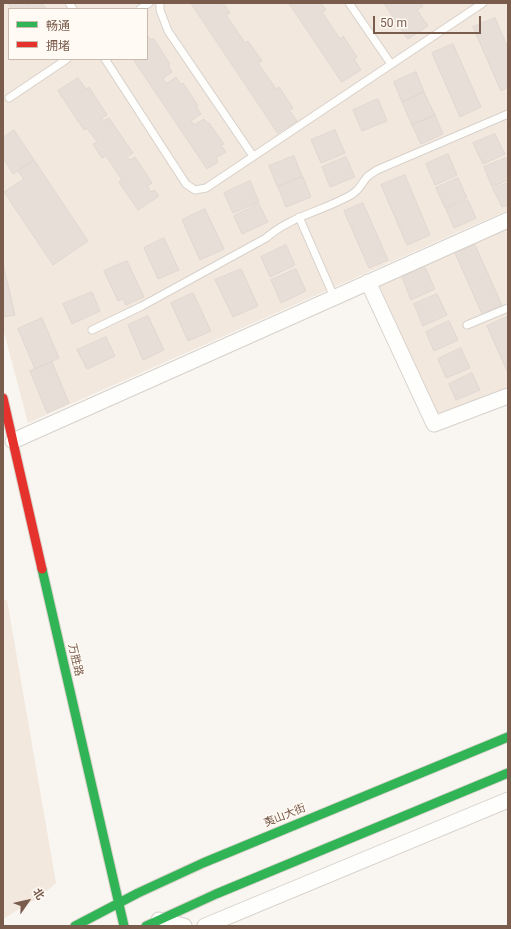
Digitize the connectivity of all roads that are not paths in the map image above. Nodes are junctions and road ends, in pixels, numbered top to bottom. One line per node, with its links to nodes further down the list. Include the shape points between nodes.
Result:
1 (160, 3): 9 (lane, via 168,31)
2 (349, 3): 6 (lane)
3 (482, 3): 6 (lane)
4 (66, 60): 7 (lane)
5 (106, 60): 9 (lane, via 186,184 194,190 206,188)
6 (391, 64): 9 (lane)
7 (9, 98)
8 (508, 114): 10 (lane, via 377,170 352,195)
9 (253, 156)
10 (300, 217): 13 (lane); 16 (lane, via 142,306)
11 (508, 220): 12 (street)
12 (368, 282): 13 (street); 17 (street, via 434,424)
13 (334, 298): 19 (street)
14 (508, 308): 15 (lane)
15 (467, 325)
16 (92, 330)
17 (508, 396)
18 (3, 398): 19 (main road, 万胜路)
19 (12, 441): 23 (main road, 万胜路)
20 (508, 737): 23 (main road, 夷山大街, via 203,863)
21 (508, 773): 24 (main road)
22 (508, 800): 28 (street)
23 (118, 903): 25 (main road, 夷山大街); 26 (main road, 万胜路)
24 (152, 923): 27 (street)
25 (75, 926)
26 (124, 926)
27 (184, 926)
28 (205, 926)

